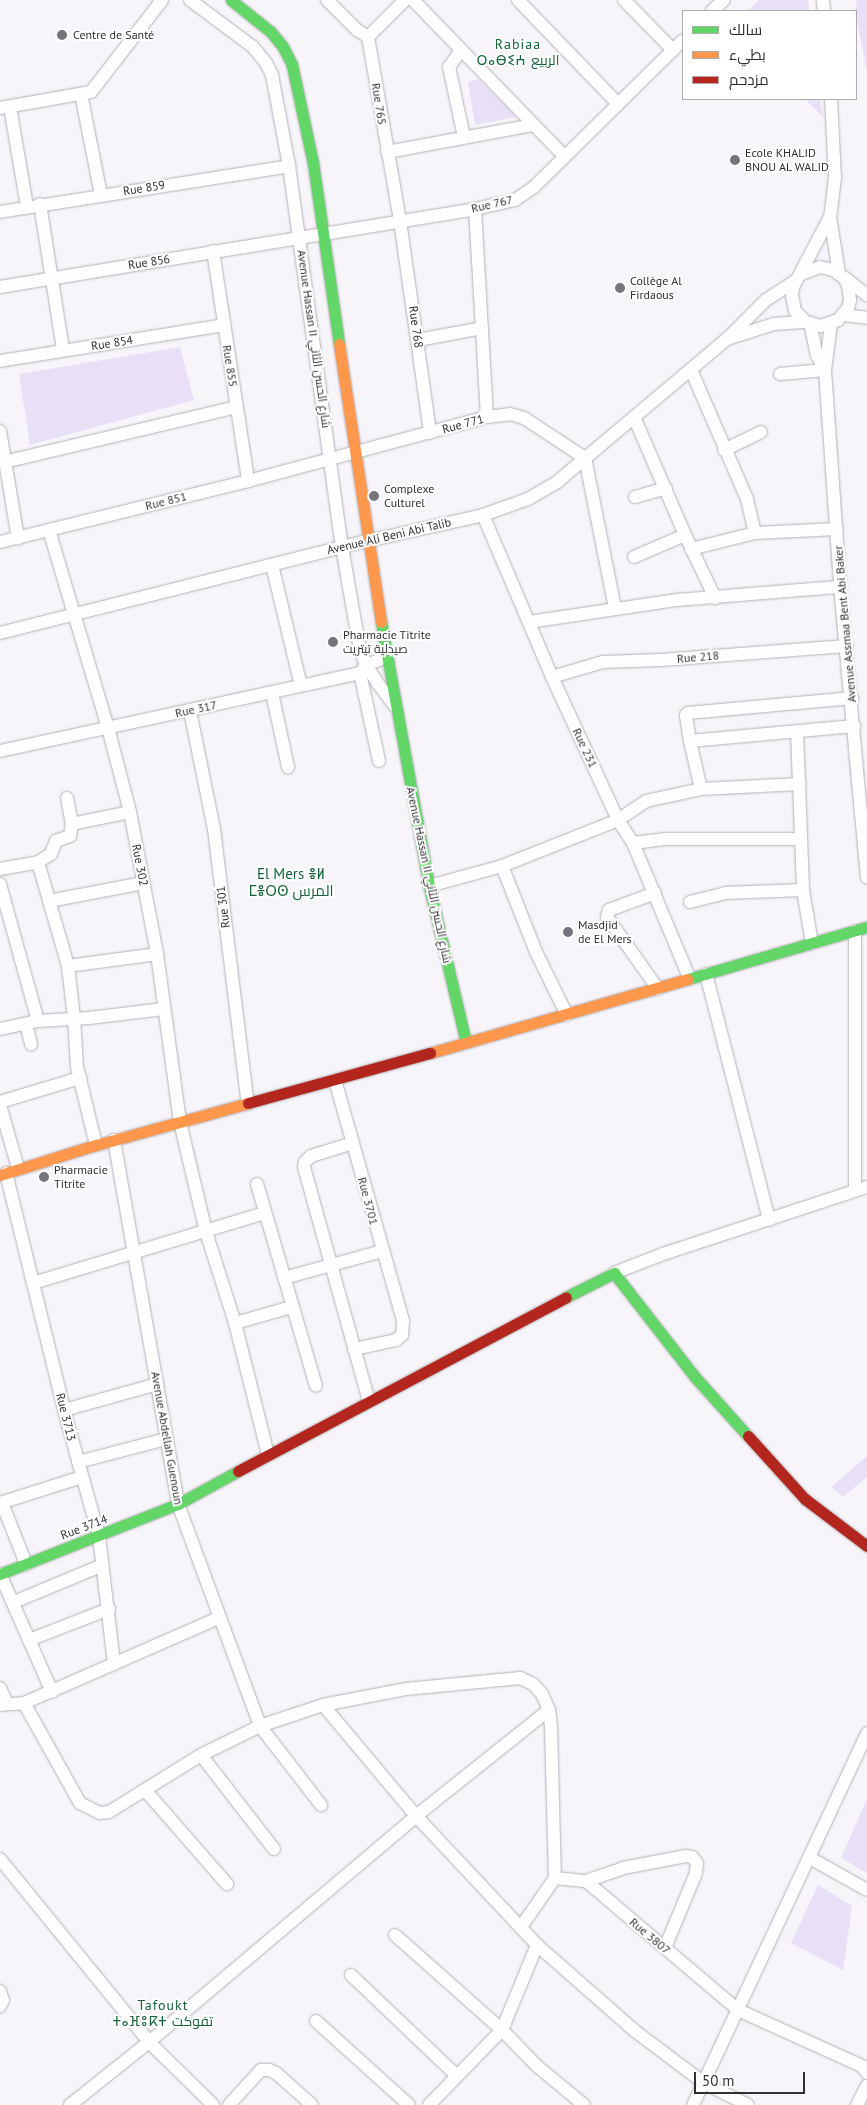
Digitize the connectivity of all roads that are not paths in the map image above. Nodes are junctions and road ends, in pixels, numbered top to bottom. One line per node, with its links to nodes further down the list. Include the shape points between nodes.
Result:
1 (162, 0): 15 (street, via 91,92)
2 (190, 0): 23 (street, Avenue Hassan II شارع الحسن الثاني, via 253,47 266,63 277,96)
3 (327, 0): 11 (street)
4 (405, 0): 11 (street)
5 (413, 0): 13 (street)
6 (624, 0): 14 (street)
7 (724, 0): 10 (street)
8 (240, 2): 30 (street, Avenue Hassan II شارع الحسن الثاني, via 271,32 292,64 313,163)
9 (524, 2): 17 (street)
10 (713, 10)
11 (368, 37): 21 (street, Rue 765)
12 (682, 41): 14 (street, Rue 767)
13 (461, 50): 19 (street); 20 (street, via 449,67)
14 (673, 50): 17 (street, Rue 767)
15 (81, 94): 18 (street); 24 (street)
16 (832, 100): 28 (street, via 834,178)
17 (618, 104): 22 (street, Rue 767)
18 (5, 107): 25 (street)
19 (533, 125): 20 (street); 22 (street)
20 (464, 138): 21 (street)
21 (387, 152): 29 (street, Rue 765)
22 (564, 156): 26 (street, Rue 767, via 534,187 515,200)
23 (289, 166): 24 (street, Rue 859); 31 (street, Avenue Hassan II شارع الحسن الثاني)
24 (101, 194): 25 (street, Rue 859)
25 (34, 205): 27 (street, Rue 859); 35 (street)
26 (475, 209): 29 (street, Rue 767); 43 (street)
27 (0, 212)
28 (830, 217): 33 (street); 34 (street)
29 (400, 221): 30 (street, Rue 767); 45 (street, Rue 768)
30 (323, 234): 31 (street, Rue 767); 58 (street, Avenue Hassan II شارع الحسن الثاني)
31 (299, 237): 32 (street, Rue 856); 60 (street, Avenue Hassan II شارع الحسن الثاني)
32 (213, 251): 35 (street, Rue 856); 42 (street, Rue 855)
33 (842, 276): 34 (street, via 820,267); 37 (street); 38 (street, via 848,285 850,300)
34 (799, 277): 40 (street, via 792,303); 44 (street, Avenue Ali Beni Abi Talib, via 752,312)
35 (53, 278): 36 (street, Rue 856); 46 (street)
36 (0, 287)
37 (867, 295)
38 (844, 315): 39 (street); 41 (street)
39 (867, 318)
40 (808, 323): 41 (street); 44 (street, Avenue Ali Beni Abi Talib, via 774,324); 49 (street, Avenue Assmaa Bent Abi Baker)
41 (831, 324): 49 (street, Avenue Assmaa Bent Abi Baker)
42 (224, 325): 46 (street, Rue 854); 51 (street, Rue 855)
43 (482, 328): 45 (street); 52 (street)
44 (727, 339): 48 (street, Avenue Ali Beni Abi Talib)
45 (418, 340): 56 (street, Rue 768)
46 (63, 350): 47 (street, Rue 854)
47 (0, 361)
48 (690, 370): 53 (street, Avenue Ali Beni Abi Talib); 57 (street)
49 (825, 370): 50 (street); 66 (street, Avenue Assmaa Bent Abi Baker)
50 (780, 374)
51 (237, 408): 61 (street); 62 (street, Rue 855)
52 (487, 417): 56 (street, Rue 771); 59 (street, Rue 771, via 510,414 524,418)
53 (634, 417): 59 (street, Avenue Ali Beni Abi Talib); 63 (street)
54 (0, 431): 61 (street)
55 (761, 432): 57 (street)
56 (430, 433): 58 (street, Rue 771)
57 (724, 450): 68 (street, via 746,499)
58 (356, 454): 60 (street, Rue 771); 71 (street, Avenue Hassan II شارع الحسن الثاني)
59 (585, 458): 65 (street, Avenue Ali Beni Abi Talib, via 544,492); 79 (street)
60 (331, 460): 62 (street, Rue 851); 73 (street, Avenue Hassan II شارع الحسن الثاني)
61 (4, 462): 70 (street)
62 (248, 482): 67 (street, Rue 851)
63 (666, 488): 64 (street); 69 (street)
64 (635, 497)
65 (483, 515): 71 (street, Avenue Ali Beni Abi Talib); 81 (street, Rue 231)
66 (837, 529): 68 (street); 77 (street, Avenue Assmaa Bent Abi Baker)
67 (49, 530): 70 (street, Rue 851); 80 (street, Rue 302)
68 (755, 533): 74 (street)
69 (685, 535): 74 (street); 75 (street)
70 (18, 538): 72 (street, Rue 851)
71 (367, 541): 73 (street, Avenue Ali Beni Abi Talib); 84 (street, Avenue Hassan II شارع الحسن الثاني)
72 (0, 542)
73 (342, 547): 76 (street, Avenue Ali Beni Abi Talib); 85 (street, Avenue Hassan II شارع الحسن الثاني)
74 (692, 549): 78 (street)
75 (634, 557)
76 (272, 565): 80 (street, Avenue Ali Beni Abi Talib); 87 (street)
77 (840, 587): 78 (street); 83 (street, Avenue Assmaa Bent Abi Baker)
78 (715, 598): 79 (street)
79 (615, 608): 81 (street)
80 (73, 615): 82 (street, Avenue Ali Beni Abi Talib); 93 (street, Rue 302)
81 (528, 622): 86 (street, Rue 231)
82 (0, 633)
83 (846, 646): 86 (street, Rue 218, via 603,662); 89 (street, Avenue Assmaa Bent Abi Baker)
84 (387, 657): 85 (street, Rue 317); 90 (street, Avenue Hassan II شارع الحسن الثاني)
85 (363, 669): 87 (street, Rue 317); 90 (street, Avenue Hassan II شارع الحسن الثاني); 97 (street)
86 (552, 677): 103 (street, Rue 231)
87 (302, 686): 88 (street, Rue 317)
88 (272, 693): 91 (street, Rue 317); 98 (street)
89 (852, 698): 92 (street, Avenue Assmaa Bent Abi Baker); 95 (street, via 690,712 686,716)
90 (395, 706): 113 (street, Avenue Hassan II شارع الحسن الثاني)
91 (190, 711): 93 (street, Rue 317); 135 (street, Rue 301, via 214,829)
92 (854, 726): 94 (street); 110 (street, Avenue Assmaa Bent Abi Baker)
93 (108, 728): 96 (street, Rue 317); 102 (street, Rue 302)
94 (797, 732): 95 (street); 99 (street)
95 (690, 741): 100 (street)
96 (0, 751)
97 (379, 761)
98 (288, 766)
99 (800, 784): 100 (street); 105 (street)
100 (701, 789): 103 (street, via 646,801)
101 (67, 798): 104 (street)
102 (130, 812): 104 (street); 111 (street, Rue 302)
103 (618, 820): 106 (street, Rue 231); 108 (street)
104 (72, 824): 107 (street, via 70,836 56,841 50,854)
105 (800, 840): 106 (street, via 665,839); 114 (street)
106 (633, 844): 115 (street, Rue 231)
107 (38, 862): 109 (street); 116 (street)
108 (502, 866): 113 (street); 126 (street, via 526,928)
109 (0, 869)
110 (867, 878)
111 (143, 882): 116 (street); 120 (street, Rue 302)
112 (0, 884): 128 (street)
113 (429, 886): 130 (street, Avenue Hassan II شارع الحسن الثاني)
114 (802, 890): 117 (street, via 725,893); 119 (street)
115 (655, 894): 123 (street, Rue 231); 124 (street, via 609,910 607,917)
116 (49, 901): 121 (street)
117 (690, 902)
118 (861, 929): 119 (street); 142 (street)
119 (812, 943): 122 (street)
120 (157, 954): 121 (street); 125 (street, Rue 302)
121 (68, 966): 127 (street)
122 (706, 974): 123 (street); 144 (street)
123 (690, 979): 124 (street)
124 (658, 988): 126 (street)
125 (163, 1008): 127 (street); 136 (street, Rue 302)
126 (567, 1015): 130 (street)
127 (74, 1018): 128 (street); 132 (street, via 76,1067)
128 (32, 1022): 129 (street); 131 (street)
129 (0, 1029)
130 (466, 1043): 133 (street)
131 (31, 1044)
132 (80, 1078): 134 (street); 139 (street)
133 (335, 1080): 135 (street); 138 (street, Rue 3701)
134 (0, 1104): 140 (street, Rue 3713)
135 (248, 1104): 136 (street)
136 (180, 1122): 137 (street); 145 (street, Rue 302)
137 (114, 1140): 139 (street); 147 (street, Avenue Abdellah Guenoun)
138 (353, 1143): 146 (street, Rue 3701); 148 (street, via 311,1156 304,1167)
139 (96, 1145): 140 (street)
140 (8, 1172): 151 (street, Rue 3713)
141 (257, 1184): 143 (street)
142 (861, 1188): 144 (street)
143 (264, 1213): 145 (street); 150 (street)
144 (769, 1220): 149 (street)
145 (206, 1232): 147 (street); 153 (street, Rue 302)
146 (382, 1251): 148 (street); 154 (street, Rue 3701, via 403,1321 402,1335 396,1340)
147 (135, 1252): 151 (street); 155 (street, Avenue Abdellah Guenoun)
148 (330, 1265): 150 (street); 154 (street)
149 (614, 1273): 157 (street, Rue 3714); 166 (street, via 695,1377 805,1499)
150 (284, 1278): 152 (street)
151 (32, 1284): 158 (street, Rue 3713)
152 (292, 1307): 153 (street); 156 (street)
153 (234, 1324): 160 (street, Rue 302)
154 (354, 1349): 157 (street)
155 (157, 1384): 158 (street); 159 (street, Avenue Abdellah Guenoun)
156 (316, 1386)
157 (368, 1401): 160 (street, Rue 3714)
158 (64, 1410): 161 (street, Rue 3713)
159 (166, 1439): 161 (street); 164 (street, Avenue Abdellah Guenoun)
160 (268, 1454): 164 (street, Rue 3714)
161 (78, 1462): 162 (street, Rue 3713)
162 (82, 1477): 163 (street); 165 (street, Rue 3713)
163 (1, 1503): 167 (street)
164 (178, 1504): 165 (street, Rue 3714); 172 (street, Avenue Abdellah Guenoun)
165 (99, 1536): 167 (street, Rue 3714); 168 (street, Rue 3713)
166 (867, 1546)
167 (26, 1564): 169 (street, Rue 3714)
168 (103, 1565): 170 (street); 171 (street, Rue 3713)
169 (0, 1574): 170 (street)
170 (14, 1602): 173 (street)
171 (109, 1609): 173 (street); 174 (street, Rue 3713)
172 (219, 1618): 174 (street); 181 (street, Avenue Abdellah Guenoun)
173 (29, 1640): 176 (street)
174 (114, 1664): 176 (street)
175 (0, 1688): 178 (street)
176 (52, 1692): 177 (street)
177 (24, 1703): 178 (street); 184 (street, via 84,1806 100,1813 109,1812)
178 (4, 1704)
179 (323, 1705): 180 (street, via 406,1689 520,1678 533,1684); 181 (street); 186 (street)
180 (549, 1710): 186 (street); 190 (street)
181 (260, 1726): 183 (street); 185 (street, Avenue Abdellah Guenoun)
182 (867, 1733): 188 (street)
183 (200, 1755): 184 (street); 187 (street)
184 (145, 1790): 192 (street)
185 (321, 1805)
186 (416, 1816): 194 (street); 204 (street)
187 (274, 1849)
188 (810, 1858): 193 (street); 201 (street)
189 (0, 1859): 204 (street)
190 (555, 1878): 191 (street); 194 (street)
191 (586, 1881): 197 (street, Rue 3807); 197 (street, via 623,1868 692,1857 697,1863 696,1873)
192 (227, 1884)
193 (867, 1890)
194 (520, 1927): 196 (street)
195 (395, 1936): 203 (street)
196 (537, 1945): 203 (street); 207 (street, via 634,2031)
197 (665, 1948): 201 (street, Rue 3807)
198 (350, 1975): 206 (street)
199 (0, 1991): 200 (street, via 3,2000)
200 (0, 2006)
201 (738, 2010): 205 (street, Rue 3807, via 862,2066); 207 (street)
202 (316, 2021): 213 (street)
203 (502, 2030): 206 (street); 215 (street, via 537,2066)
204 (149, 2042): 209 (street); 210 (street)
205 (867, 2073)
206 (456, 2075): 214 (street)
207 (704, 2083): 216 (street); 217 (street)
208 (867, 2085): 218 (street)
209 (70, 2105)
210 (213, 2105)
211 (229, 2105): 212 (street, via 261,2070 269,2070)
212 (312, 2105)
213 (409, 2105)
214 (429, 2105)
215 (584, 2105)
216 (693, 2105)
217 (748, 2105)
218 (857, 2105)

